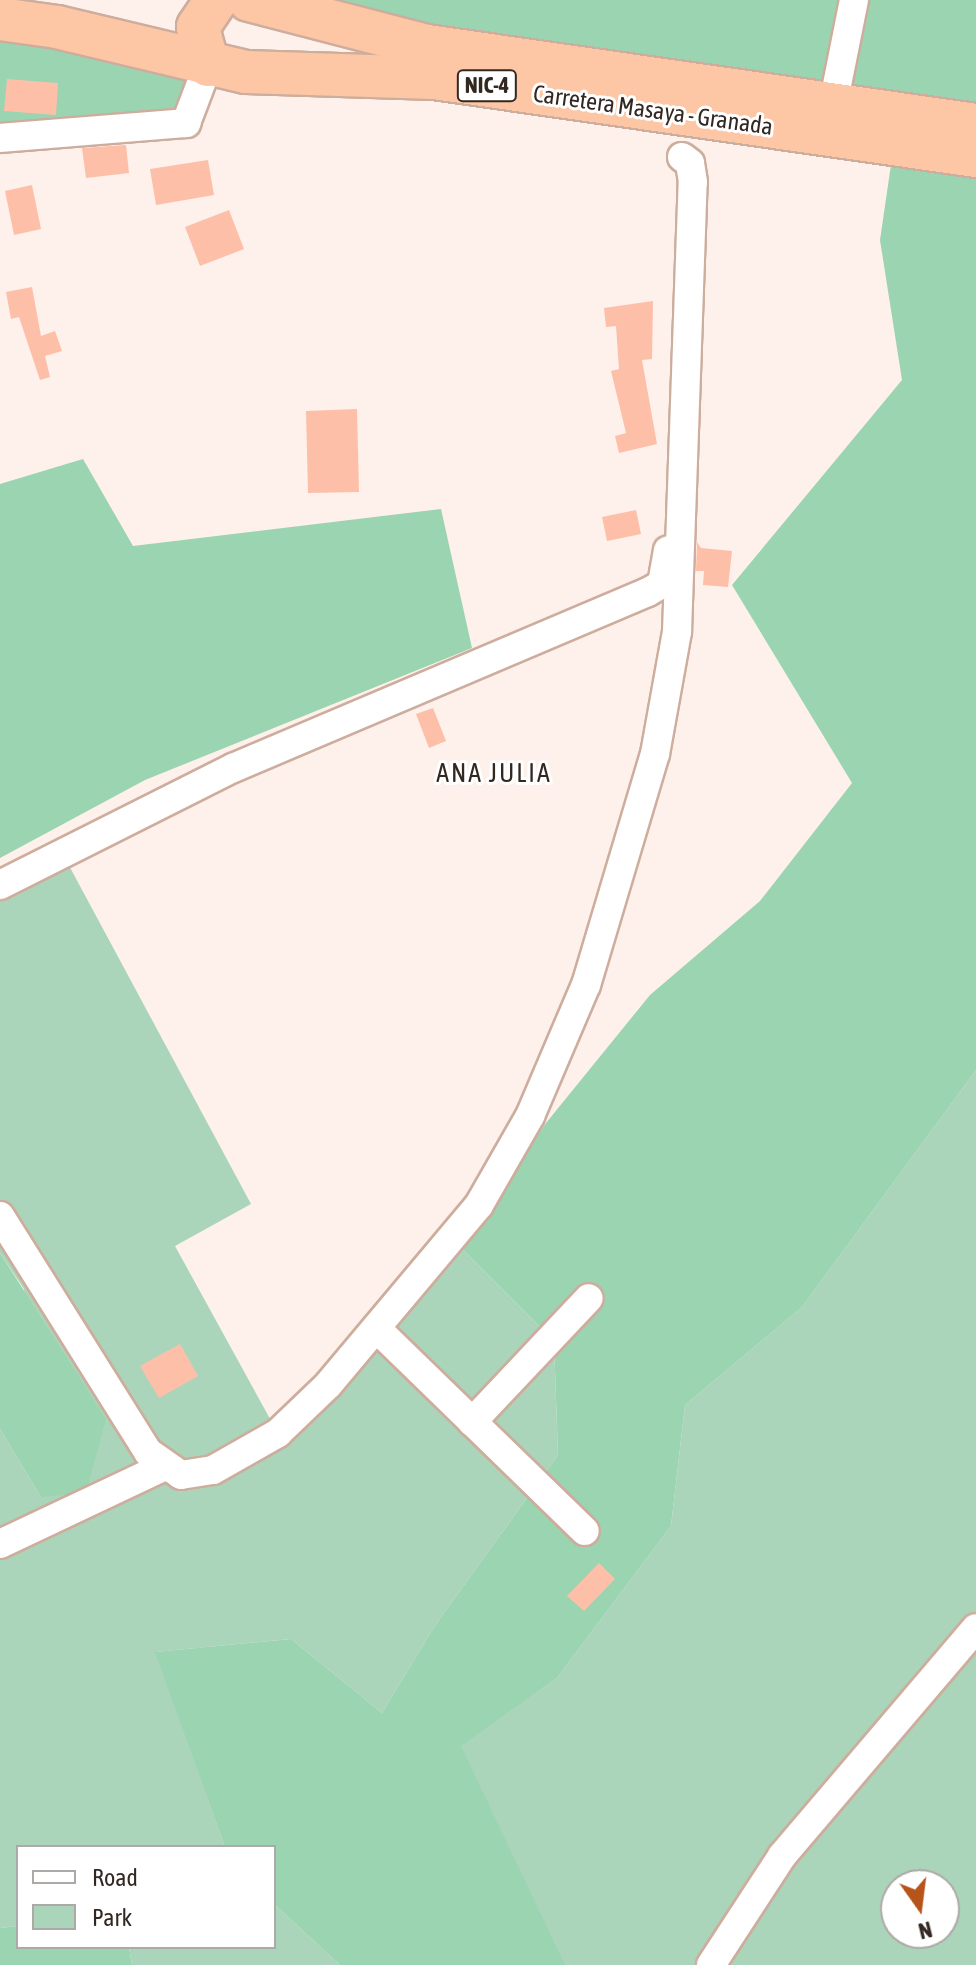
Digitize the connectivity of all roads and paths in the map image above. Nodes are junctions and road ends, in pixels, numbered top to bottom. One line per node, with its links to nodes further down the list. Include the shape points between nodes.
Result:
1 (216, 0): 6 (highway, via 198,27)
2 (249, 0): 4 (highway, Carretera Masaya - Granada / NIC-4)
3 (854, 0): 8 (street)
4 (293, 8): 7 (highway, via 306,30 308,47); 8 (highway, Carretera Masaya - Granada / NIC-4, via 353,31 427,46)
5 (0, 19): 6 (highway, Carretera Masaya - Granada / NIC-4, via 57,27)
6 (208, 65): 7 (highway, Carretera Masaya - Granada / NIC-4); 11 (street, via 186,123)
7 (285, 74): 9 (highway, Carretera Masaya - Granada / NIC-4, via 434,78)
8 (833, 105): 10 (highway, Carretera Masaya - Granada / NIC-4)
9 (685, 115): 12 (highway, Carretera Masaya - Granada / NIC-4); 13 (street)
10 (976, 125)
11 (0, 138)
12 (976, 156)
13 (682, 157): 14 (street, via 667,570 662,584 233,768); 17 (street, via 690,163 693,182 677,632 655,754 586,985 530,1116 479,1205)
14 (0, 885)
15 (0, 1216): 19 (street, via 148,1452)
16 (589, 1298): 18 (street)
17 (376, 1328): 18 (street); 19 (street, via 278,1433 200,1475 181,1475)
18 (472, 1422): 20 (street)
19 (163, 1467): 21 (street)
20 (585, 1531)
21 (0, 1544)
22 (976, 1628): 23 (street, via 782,1856)
23 (711, 1965)

